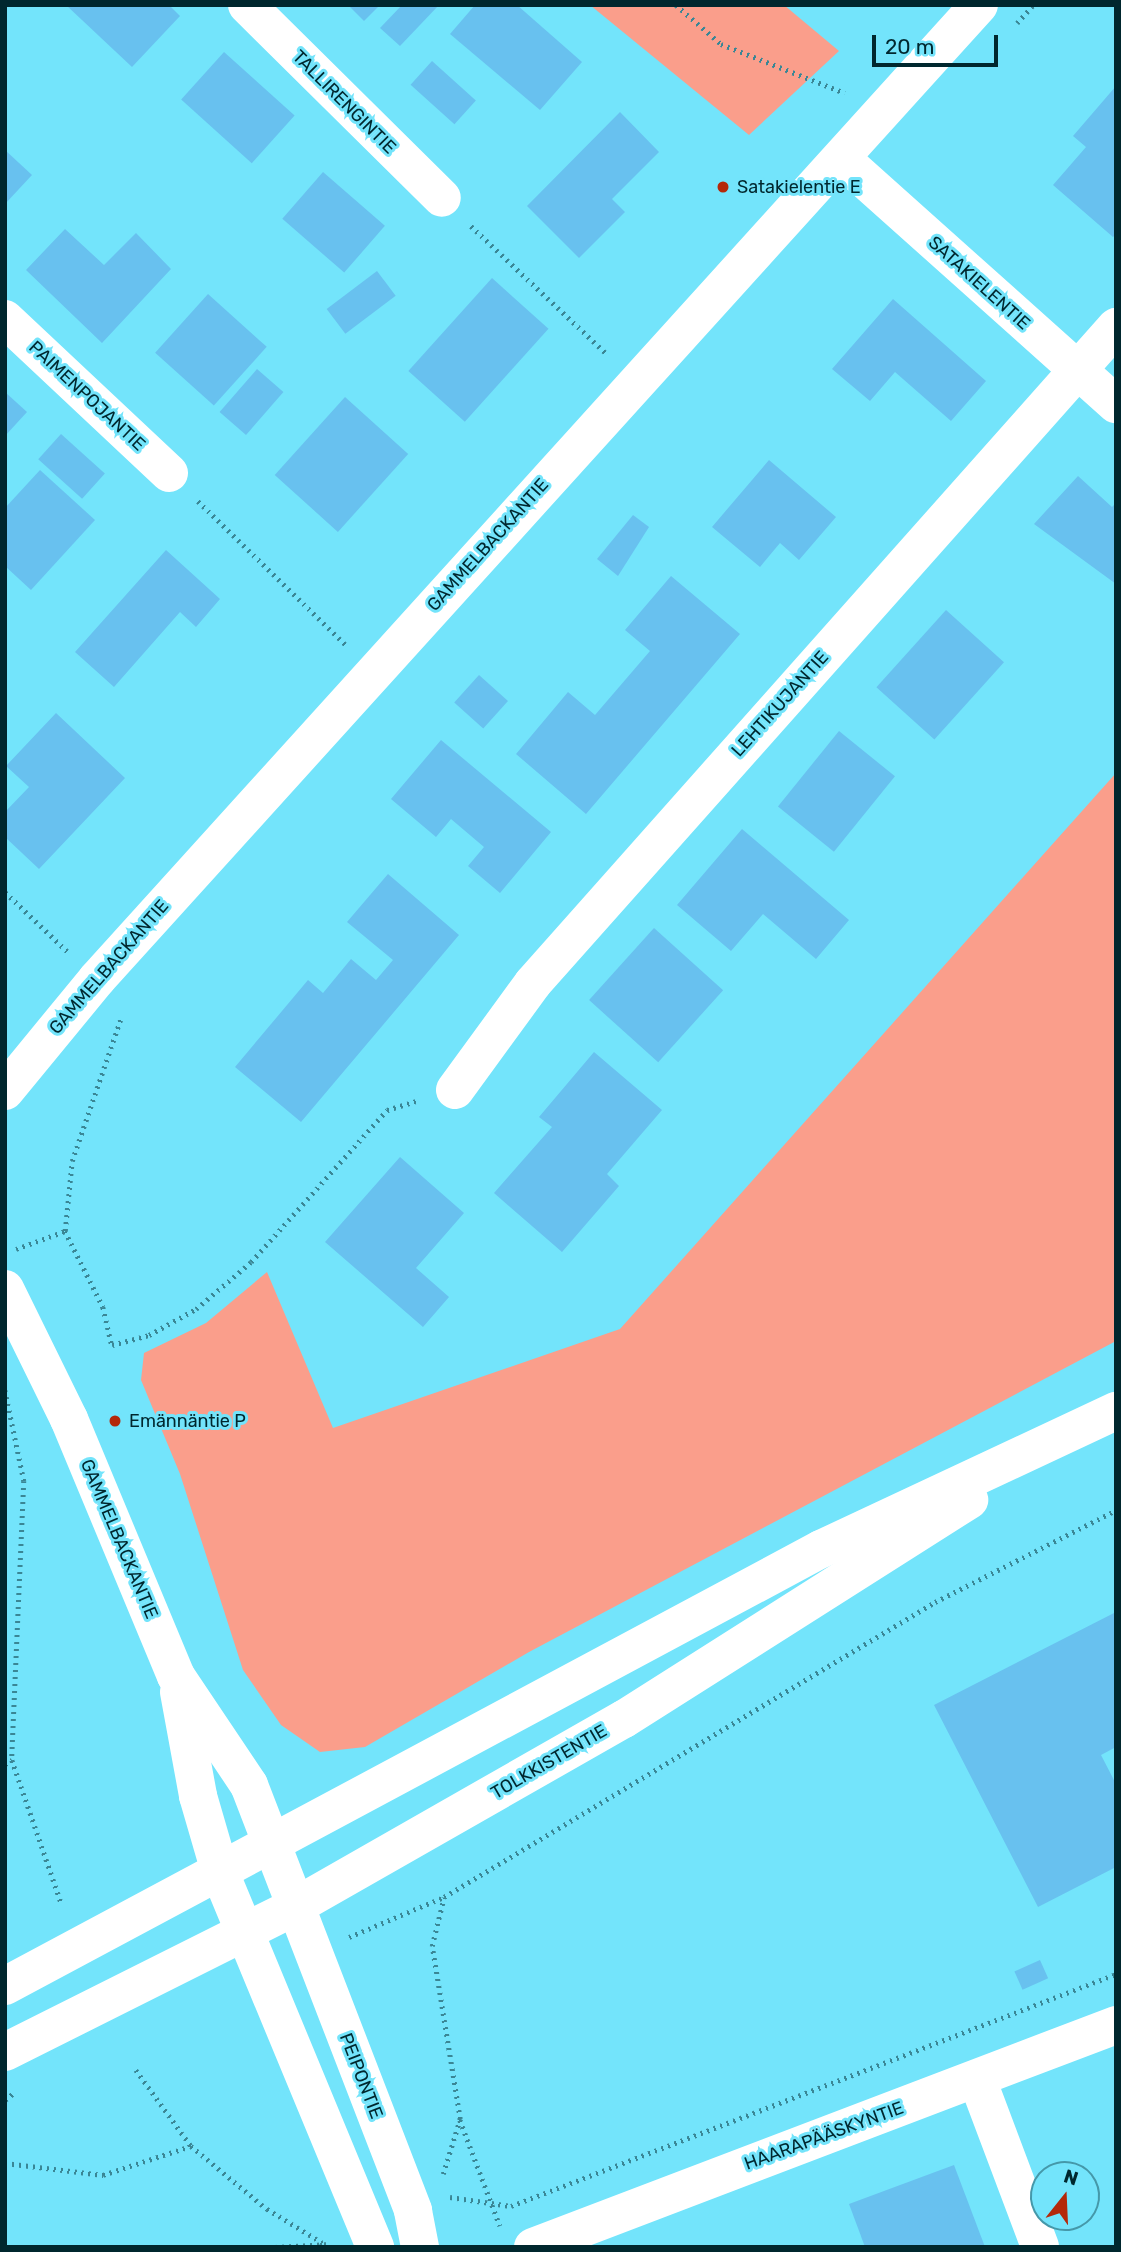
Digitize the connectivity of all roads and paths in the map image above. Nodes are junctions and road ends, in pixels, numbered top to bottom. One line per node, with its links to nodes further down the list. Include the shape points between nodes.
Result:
1 (247, 5): 8 (street, TALLIRENGINTIE)
2 (676, 5): 6 (path, via 720,44 847,93)
3 (979, 5): 6 (street, GAMMELBACKANTIE)
4 (1033, 5): 5 (path)
5 (1006, 35)
6 (881, 119): 7 (street, GAMMELBACKANTIE)
7 (844, 162): 11 (street, SATAKIELENTIE); 12 (street, GAMMELBACKANTIE)
8 (442, 198): 12 (path)
9 (5, 319): 14 (street, PAIMENPOJANTIE)
10 (1116, 327): 11 (street, LEHTIKUJANTIE)
11 (1077, 370): 13 (street, SATAKIELENTIE); 19 (street, LEHTIKUJANTIE, via 533,984)
12 (637, 383): 15 (street, GAMMELBACKANTIE)
13 (1116, 404)
14 (169, 473): 15 (path)
15 (374, 672): 17 (street, GAMMELBACKANTIE)
16 (5, 892): 17 (path)
17 (97, 979): 20 (street, GAMMELBACKANTIE)
18 (123, 1013): 21 (path, via 72,1161)
19 (455, 1090): 21 (path, via 387,1110 251,1262 196,1310 149,1335 111,1345 103,1307)
20 (5, 1091)
21 (65, 1231): 22 (path)
22 (5, 1253)
23 (5, 1289): 28 (street, GAMMELBACKANTIE, via 69,1419)
24 (5, 1391): 29 (path, via 24,1481)
25 (1116, 1411): 26 (street, TOLKKISTENTIE)
26 (1070, 1433): 31 (street, TOLKKISTENTIE, via 821,1549); 34 (street, TOLKKISTENTIE, via 847,1583)
27 (1116, 1510): 42 (path, via 935,1602 444,1897 432,1946)
28 (176, 1676): 31 (street, GAMMELBACKANTIE, via 249,1786); 32 (street, GAMMELBACKANTIE, via 198,1796)
29 (12, 1760): 30 (path); 33 (path)
30 (5, 1764)
31 (271, 1848): 32 (street, TOLKKISTENTIE); 34 (street, GAMMELBACKANTIE)
32 (221, 1875): 35 (street, GAMMELBACKANTIE); 37 (street, TOLKKISTENTIE)
33 (61, 1902)
34 (294, 1907): 35 (street, TOLKKISTENTIE); 46 (street, PEIPONTIE)
35 (245, 1932): 39 (street, TOLKKISTENTIE); 47 (street)
36 (1116, 1974): 45 (path, via 511,2206)
37 (5, 1986)
38 (1116, 2025): 41 (street, HAARAPÄÄSKYNTIE)
39 (5, 2052)
40 (136, 2070): 43 (path)
41 (976, 2079): 48 (street, HAARAPÄÄSKYNTIE); 51 (street)
42 (460, 2119): 45 (path); 46 (path)
43 (191, 2146): 44 (path, via 103,2175); 49 (path, via 267,2209)
44 (5, 2162)
45 (490, 2202): 46 (path); 48 (path)
46 (421, 2219)
47 (372, 2238): 49 (path)
48 (519, 2241)
49 (327, 2246): 50 (path)
50 (275, 2247)
51 (1040, 2247)

